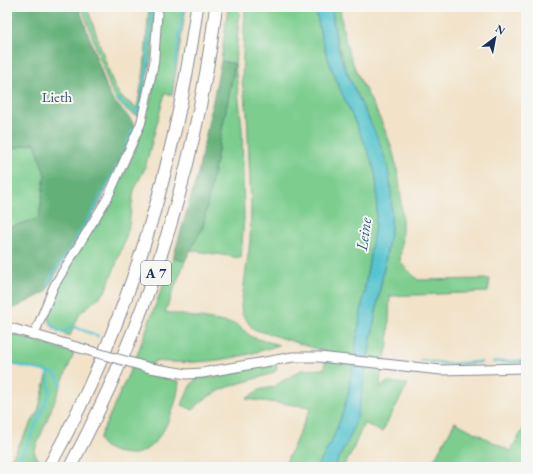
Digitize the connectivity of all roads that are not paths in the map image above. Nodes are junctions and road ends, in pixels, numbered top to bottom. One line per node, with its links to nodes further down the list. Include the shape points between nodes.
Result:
1 (158, 7): 5 (street, via 154,64 142,123 108,197 54,286)
2 (197, 7): 7 (highway, A 7, via 188,69 171,150 146,242 126,302 100,365)
3 (216, 7): 8 (highway, A 7, via 208,68 194,139 165,244 128,346 99,412)
4 (7, 327): 5 (main road)
5 (34, 335): 6 (main road, bridge, via 150,368 187,374 293,357 319,357 459,371)
6 (526, 368)
7 (49, 467)
8 (70, 467)

